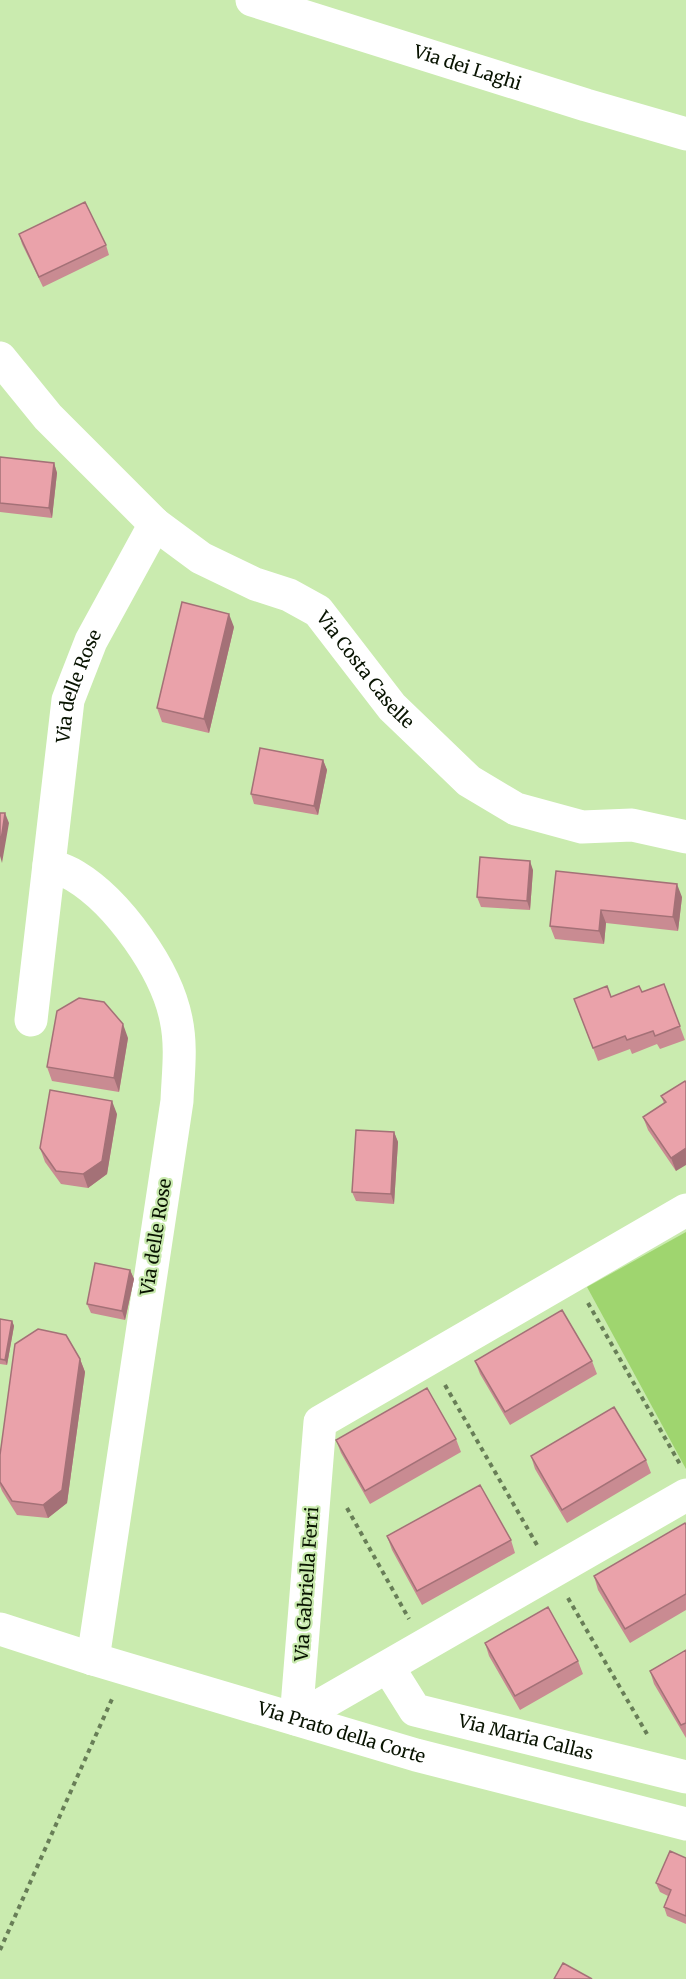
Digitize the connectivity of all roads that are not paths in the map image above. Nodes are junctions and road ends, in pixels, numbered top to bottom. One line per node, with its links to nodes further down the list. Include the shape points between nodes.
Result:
1 (252, 0): 2 (street, Via dei Laghi)
2 (686, 134)
3 (0, 358): 4 (street, Via Costa Caselle, via 48,417)
4 (155, 524): 5 (street, Via Costa Caselle, via 201,558 318,611 392,707 469,781 516,809 582,827 632,825); 6 (street, Via delle Rose, via 91,642 68,700)
5 (686, 837)
6 (50, 865): 7 (street, Via delle Rose); 11 (street, Via delle Rose, via 100,895 139,942 164,983 176,1018 180,1049 177,1101)
7 (31, 1020)
8 (686, 1210): 13 (street, Via Gabriella Ferri, via 320,1422)
9 (686, 1495): 12 (street)
10 (0, 1629): 11 (street, Via Prato della Corte)
11 (93, 1659): 13 (street, Via Prato della Corte)
12 (388, 1667): 13 (street); 14 (street, Via Maria Callas, via 415,1710)
13 (296, 1719): 15 (street, Via Prato della Corte, via 416,1755)
14 (686, 1777)
15 (686, 1824)

